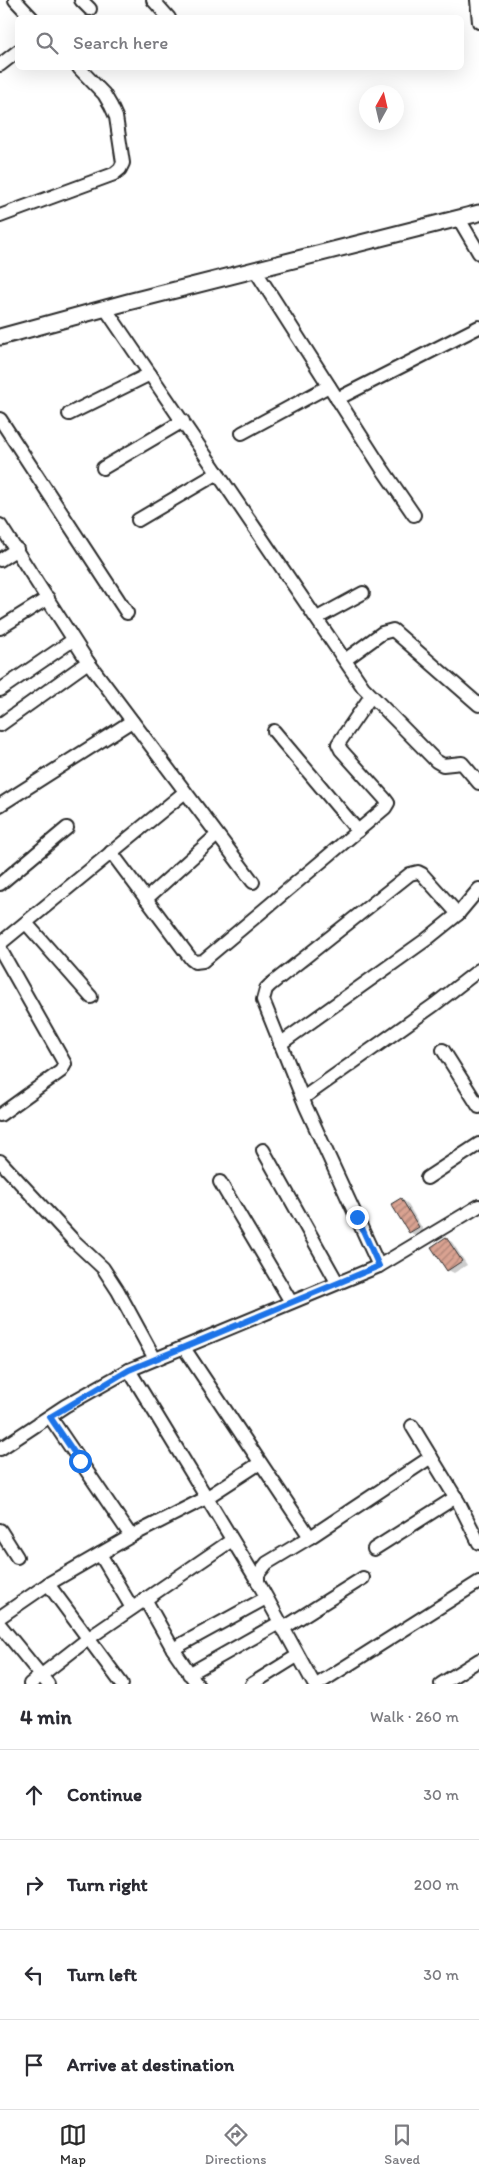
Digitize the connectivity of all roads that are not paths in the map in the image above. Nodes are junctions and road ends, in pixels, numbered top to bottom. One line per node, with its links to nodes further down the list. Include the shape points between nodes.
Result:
1 (15, 0): 4 (street)
2 (153, 0): 5 (street)
3 (477, 0): 6 (street)
4 (29, 15)
5 (166, 15)
6 (479, 22)
7 (15, 54): 8 (street)
8 (0, 66)
9 (81, 70): 11 (street, via 104,94 116,117 123,163 120,170)
10 (479, 213): 12 (street)
11 (0, 216)
12 (459, 219): 13 (street); 14 (street)
13 (479, 253)
14 (255, 270): 15 (street); 19 (street)
15 (105, 308): 17 (street); 18 (street)
16 (479, 327): 20 (street)
17 (0, 337)
18 (150, 374): 21 (street); 23 (street)
19 (329, 386): 20 (street); 24 (street)
20 (338, 399): 27 (street)
21 (69, 414)
22 (0, 419): 34 (street)
23 (183, 421): 25 (street); 26 (street)
24 (242, 433)
25 (103, 468)
26 (218, 473): 28 (street); 35 (street)
27 (414, 515)
28 (138, 520)
29 (0, 525): 30 (street)
30 (17, 549): 31 (street); 33 (street)
31 (0, 560)
32 (363, 593): 35 (street)
33 (48, 598): 36 (street); 37 (street)
34 (127, 613)
35 (317, 618): 38 (street)
36 (0, 628)
37 (73, 640): 39 (street); 40 (street)
38 (345, 660): 41 (street); 42 (street, via 393,630)
39 (88, 662): 43 (street); 44 (street)
40 (0, 690)
41 (371, 696): 46 (street, via 440,764 462,763); 50 (street, via 338,744 388,803)
42 (479, 705)
43 (132, 721): 47 (street); 48 (street)
44 (0, 725)
45 (274, 731): 50 (street)
46 (479, 783)
47 (185, 792): 51 (street); 52 (street)
48 (0, 805)
49 (67, 828): 54 (street)
50 (358, 832): 56 (street, via 199,962 191,959)
51 (218, 835): 53 (street); 56 (street)
52 (110, 852): 56 (street); 58 (street)
53 (253, 882)
54 (0, 884)
55 (479, 889): 57 (street)
56 (146, 899)
57 (458, 914): 62 (street); 62 (street, via 422,874 410,874 266,989 265,1009)
58 (26, 923): 59 (street); 61 (street)
59 (0, 945): 66 (street, via 65,1064 61,1071)
60 (479, 970): 64 (street)
61 (91, 997)
62 (280, 1044): 64 (street)
63 (443, 1050): 65 (street)
64 (303, 1098): 73 (street)
65 (479, 1107)
66 (0, 1115)
67 (479, 1144): 70 (street)
68 (263, 1150): 74 (street)
69 (0, 1161): 77 (street, via 103,1268)
70 (427, 1178)
71 (220, 1182): 75 (street)
72 (479, 1206): 73 (street)
73 (379, 1266): 74 (street)
74 (337, 1282): 75 (street)
75 (291, 1302): 76 (street)
76 (184, 1348): 77 (street); 83 (street)
77 (155, 1359): 78 (street)
78 (129, 1370): 79 (street); 85 (street)
79 (50, 1417): 81 (street); 87 (street)
80 (412, 1426): 82 (street)
81 (0, 1449)
82 (431, 1457): 84 (street); 88 (street)
83 (260, 1463): 85 (street); 88 (street)
84 (456, 1497): 90 (street); 91 (street)
85 (206, 1498): 87 (street); 89 (street)
86 (0, 1530): 93 (street)
87 (131, 1536): 92 (street)
88 (310, 1537): 95 (street, via 267,1563 258,1574)
89 (232, 1540): 95 (street); 99 (street)
90 (479, 1542)
91 (374, 1549)
92 (100, 1554): 97 (street); 100 (street)
93 (17, 1557)
94 (363, 1578): 103 (street)
95 (258, 1582): 98 (street)
96 (479, 1582): 114 (street)
97 (48, 1584): 101 (street); 104 (street)
98 (266, 1598): 103 (street); 105 (street)
99 (145, 1599): 100 (street); 105 (street)
100 (132, 1608): 104 (street)
101 (0, 1617)
102 (0, 1625): 109 (street)
103 (281, 1626): 106 (street); 108 (street)
104 (89, 1638): 109 (street); 111 (street)
105 (173, 1649): 108 (street)
106 (298, 1656): 112 (street); 113 (street)
107 (479, 1660): 115 (street)
108 (193, 1679)
109 (44, 1680): 110 (street)
110 (30, 1684)
111 (122, 1684)
112 (252, 1684)
113 (314, 1684)
114 (318, 1684)
115 (441, 1684)

